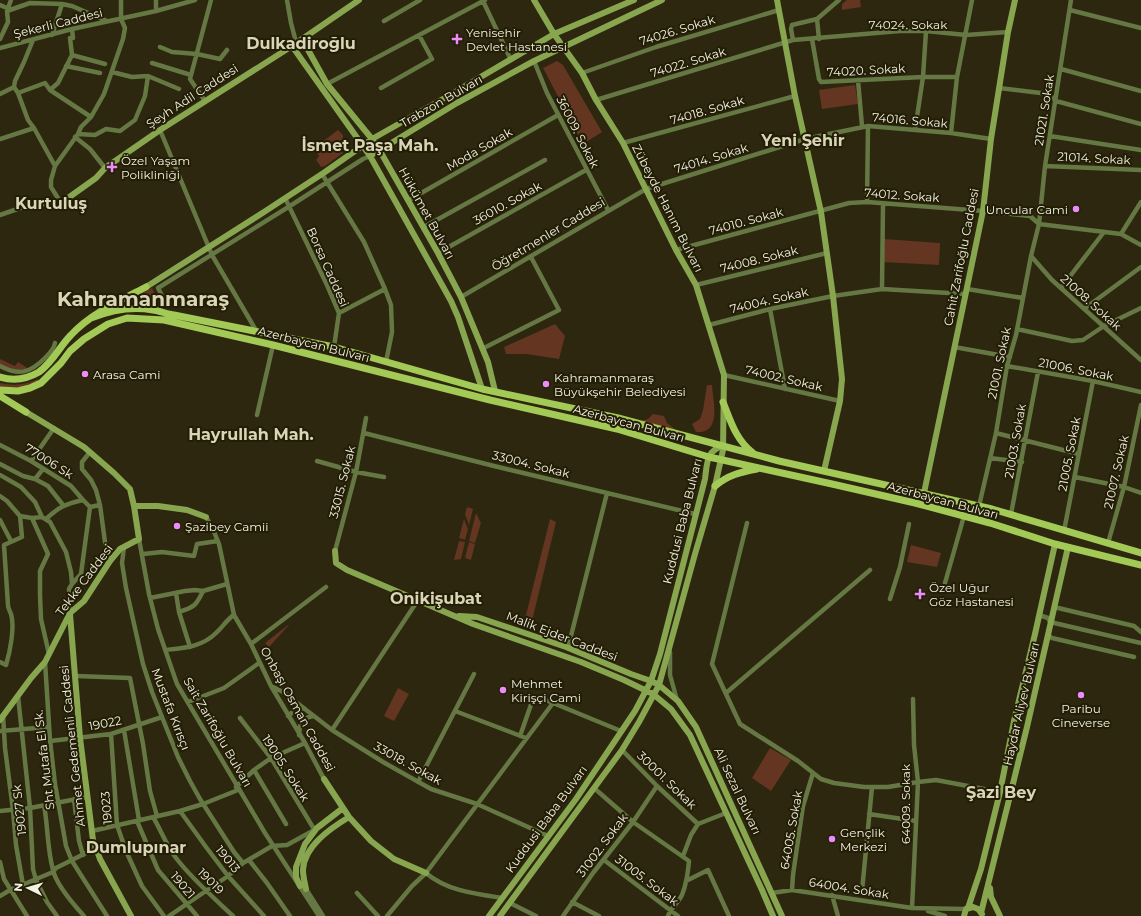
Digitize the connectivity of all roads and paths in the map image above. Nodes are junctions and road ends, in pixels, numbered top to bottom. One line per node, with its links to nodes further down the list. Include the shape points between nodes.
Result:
1 (11, 0): 23 (street)
2 (74, 0): 22 (street)
3 (121, 0): 27 (street)
4 (156, 0): 26 (street)
5 (195, 0): 26 (street, Şekerli Caddesi)
6 (211, 0): 50 (street)
7 (287, 0): 44 (street)
8 (359, 0): 44 (main road, Şeyh Adil Caddesi)
9 (420, 0): 30 (street)
10 (484, 0): 38 (street); 52 (street)
11 (634, 0): 35 (main road, Trabzon Bulvarı)
12 (662, 0): 47 (main road, Trabzon Bulvarı)
13 (777, 0): 24 (main road)
14 (839, 0): 28 (street)
15 (972, 0): 37 (street)
16 (1015, 0): 34 (main road, Cahit Zarifoğlu Caddesi)
17 (1072, 0): 25 (street, 21021. Sokak)
18 (31, 1): 21 (street); 23 (street)
19 (537, 1): 35 (main road, Zübeyde Hanım Bulvarı)
20 (0, 4): 23 (street)
21 (62, 4): 22 (street); 36 (street)
22 (72, 6): 29 (street)
23 (7, 9): 39 (street, via 8,22)
24 (779, 10): 45 (main road); 60 (street, 74026. Sokak, via 656,46)
25 (1070, 10): 31 (street); 57 (street, 21021. Sokak)
26 (156, 11): 27 (street, Şekerli Caddesi)
27 (121, 19): 29 (street, Şekerli Caddesi); 58 (street, via 125,28)
28 (817, 19): 41 (street); 43 (street, via 792,25)
29 (108, 21): 32 (street, Şekerli Caddesi)
30 (384, 21)
31 (1141, 28)
32 (72, 29): 36 (street, Şekerli Caddesi); 51 (street)
33 (926, 31): 37 (street, 74024. Sokak); 41 (street, 74024. Sokak, via 868,33); 63 (street)
34 (1008, 32): 37 (street, 74024. Sokak); 69 (main road, Cahit Zarifoğlu Caddesi)
35 (554, 34): 47 (main road, Zübeyde Hanım Bulvarı); 52 (main road, Trabzon Bulvarı)
36 (52, 35): 42 (street, Şekerli Caddesi)
37 (966, 35): 64 (street)
38 (419, 36): 66 (street); 68 (street, via 432,59)
39 (0, 39)
40 (812, 39): 41 (street, 74024. Sokak); 43 (street, 74024. Sokak); 65 (street, 74020. Sokak, via 821,82)
41 (819, 39)
42 (33, 40): 48 (street, Şekerli Caddesi); 67 (street)
43 (793, 40): 45 (street, 74024. Sokak)
44 (297, 42): 66 (main road, Hükümet Bulvarı); 77 (main road, Şeyh Adil Caddesi); 95 (main road, Hükümet Bulvarı)
45 (785, 43): 75 (main road); 76 (street, 74022. Sokak)
46 (160, 47): 50 (street, via 172,52)
47 (564, 47): 53 (main road, Trabzon Bulvarı); 60 (main road, Zübeyde Hanım Bulvarı)
48 (0, 48)
49 (227, 50): 50 (street, via 220,59)
50 (197, 54): 61 (street)
51 (72, 55): 55 (street); 56 (street)
52 (511, 60): 91 (main road, Trabzon Bulvarı)
53 (534, 61): 79 (street, 36009. Sokak); 96 (main road, Trabzon Bulvarı, via 457,103)
54 (152, 63): 61 (street)
55 (105, 64)
56 (66, 66): 59 (street); 71 (street, via 58,83)
57 (1061, 69): 72 (street); 78 (street, 21021. Sokak)
58 (112, 72): 62 (street, via 132,77); 80 (street, via 104,94)
59 (100, 73)
60 (582, 73): 76 (main road, Zübeyde Hanım Bulvarı)
61 (191, 75): 77 (street, via 190,79)
62 (148, 76): 70 (street); 88 (street, via 145,96 135,120 120,131 106,129 95,135)
63 (923, 77): 64 (street, 74020. Sokak); 65 (street, 74020. Sokak); 86 (street)
64 (957, 77): 87 (street)
65 (858, 80): 82 (street)
66 (327, 84): 91 (main road, Hükümet Bulvarı)
67 (14, 87): 73 (street); 74 (street)
68 (381, 88)
69 (999, 88): 78 (street, via 1049,94); 93 (main road, Cahit Zarifoğlu Caddesi)
70 (178, 89)
71 (50, 90): 73 (street, via 45,83); 80 (street)
72 (1141, 91)
73 (18, 93): 84 (street, via 28,120)
74 (0, 94)
75 (795, 96): 92 (main road); 94 (street, 74018. Sokak)
76 (596, 100): 94 (main road, Zübeyde Hanım Bulvarı)
77 (205, 101): 85 (main road, Şeyh Adil Caddesi)
78 (1056, 101): 81 (street); 89 (street, 21021. Sokak)
79 (558, 115): 103 (street, 36009. Sokak); 109 (street, Moda Sokak)
80 (91, 117): 88 (street, via 81,127)
81 (1141, 124)
82 (862, 126): 83 (street, 74016. Sokak); 92 (street, 74016. Sokak)
83 (868, 126): 86 (street, 74016. Sokak); 110 (street)
84 (34, 128): 90 (street); 100 (street)
85 (160, 130): 102 (main road, Şeyh Adil Caddesi); 124 (street)
86 (915, 130): 87 (street, 74016. Sokak)
87 (950, 133): 93 (street, 74016. Sokak)
88 (77, 136): 100 (street); 102 (street)
89 (1050, 136): 97 (street); 101 (street, 21021. Sokak)
90 (0, 139)
91 (372, 139): 95 (main road, Trabzon Bulvarı); 96 (main road, Hükümet Bulvarı)
92 (805, 139): 107 (street, 74014. Sokak); 117 (main road)
93 (991, 139): 116 (main road, Cahit Zarifoğlu Caddesi)
94 (623, 143): 107 (main road, Zübeyde Hanım Bulvarı)
95 (362, 145): 98 (main road, Hükümet Bulvarı); 105 (main road, Trabzon Bulvarı)
96 (380, 150): 98 (main road, Trabzon Bulvarı); 109 (main road, Hükümet Bulvarı)
97 (1141, 150)
98 (370, 156): 106 (street, Trabzon Bulvarı); 167 (main road, Hükümet Bulvarı, via 451,301)
99 (545, 160): 120 (street)
100 (55, 166): 112 (street, via 51,187)
101 (1045, 166): 104 (street, 21014. Sokak); 119 (street, 21021. Sokak)
102 (105, 168): 112 (main road, Şeyh Adil Caddesi, via 96,178)
103 (586, 170): 115 (street, 36009. Sokak); 126 (street, 36010. Sokak)
104 (1141, 170)
105 (322, 174): 106 (street); 108 (main road, Trabzon Bulvarı)
106 (328, 182): 114 (street, Trabzon Bulvarı); 135 (street, via 364,242)
107 (646, 189): 115 (street, Öğretmenler Caddesi); 125 (main road, Zübeyde Hanım Bulvarı)
108 (285, 198): 114 (street, Borsa Caddesi); 124 (main road, Trabzon Bulvarı)
109 (409, 200): 120 (main road, Hükümet Bulvarı)
110 (867, 202): 113 (street, 74012. Sokak); 117 (street, 74012. Sokak, via 849,203)
111 (1141, 202): 122 (street)
112 (61, 203): 118 (street, via 29,205)
113 (883, 204): 116 (street, 74012. Sokak); 136 (street)
114 (290, 206): 128 (street, Trabzon Bulvarı); 145 (street, Borsa Caddesi)
115 (608, 210): 130 (street, Öğretmenler Caddesi)
116 (983, 211): 119 (street, 74012. Sokak, via 1030,216); 137 (main road, Cahit Zarifoğlu Caddesi)
117 (821, 212): 125 (street, 74010. Sokak); 127 (main road)
118 (0, 215)
119 (1039, 224): 121 (street); 129 (street, 21001. Sokak)
120 (424, 227): 126 (main road, Hükümet Bulvarı)
121 (1104, 232): 122 (street); 134 (street)
122 (1121, 234): 123 (street)
123 (1141, 245)
124 (208, 248): 128 (street); 133 (main road, Trabzon Bulvarı)
125 (676, 250): 132 (main road, Zübeyde Hanım Bulvarı)
126 (438, 253): 139 (main road, Hükümet Bulvarı)
127 (827, 253): 132 (street, 74008. Sokak); 138 (main road)
128 (213, 256): 141 (street, Trabzon Bulvarı, via 158,288); 147 (street)
129 (1031, 256): 134 (street, 21008. Sokak); 140 (street, 21001. Sokak)
130 (532, 257): 139 (street, Öğretmenler Caddesi); 157 (street, via 559,310)
131 (1141, 267): 144 (street)
132 (696, 285): 148 (main road, Zübeyde Hanım Bulvarı)
133 (146, 287): 146 (main road)
134 (1061, 288): 144 (street, 21008. Sokak)
135 (385, 289): 145 (street); 160 (street, via 391,305 392,332)
136 (882, 289): 137 (street, 74004. Sokak); 138 (street, 74004. Sokak)
137 (966, 292): 140 (street, 74004. Sokak); 156 (main road, Cahit Zarifoğlu Caddesi)
138 (833, 296): 143 (street, 74004. Sokak); 173 (main road, via 842,379)
139 (461, 297): 157 (main road, Hükümet Bulvarı)
140 (1023, 298): 151 (street, 21001. Sokak)
141 (167, 305)
142 (1141, 308): 149 (street)
143 (770, 309): 148 (street, 74004. Sokak); 168 (street)
144 (1084, 309): 149 (street, 21008. Sokak)
145 (339, 312): 155 (street, Borsa Caddesi)
146 (91, 318): 150 (main road, Azerbaycan Bulvarı, via 111,311 139,308); 165 (main road, via 71,334 40,371 18,379)
147 (250, 320): 150 (street, via 248,326); 152 (street)
148 (709, 326): 164 (main road, Zübeyde Hanım Bulvarı)
149 (1104, 326): 151 (street, via 1083,340 1072,341); 159 (street, 21008. Sokak)
150 (242, 329): 152 (main road, Azerbaycan Bulvarı)
151 (1017, 329): 158 (street, 21001. Sokak)
152 (257, 332): 155 (main road, Azerbaycan Bulvarı)
153 (55, 343): 161 (street, via 50,353 28,371 12,371)
154 (273, 345): 169 (main road, Azerbaycan Bulvarı, via 164,320 127,318 108,324 84,339 40,384 18,391); 177 (street); 188 (main road, Azerbaycan Bulvarı, via 490,400 618,429)
155 (334, 347): 160 (main road, Azerbaycan Bulvarı)
156 (954, 347): 158 (street); 207 (main road, Cahit Zarifoğlu Caddesi)
157 (482, 349): 170 (main road, Hükümet Bulvarı)
158 (1010, 357): 162 (street, 21001. Sokak)
159 (1141, 360)
160 (386, 362): 167 (main road, Azerbaycan Bulvarı)
161 (0, 366)
162 (1007, 366): 163 (street, 21006. Sokak); 180 (street, 21001. Sokak)
163 (1038, 372): 166 (street, 21006. Sokak); 182 (street, 21003. Sokak)
164 (724, 375): 168 (street, 74002. Sokak); 174 (main road, Zübeyde Hanım Bulvarı)
165 (0, 377)
166 (1093, 382): 171 (street, 21006. Sokak); 186 (street, 21005. Sokak)
167 (482, 389): 170 (main road, Azerbaycan Bulvarı)
168 (785, 389): 173 (street, 74002. Sokak)
169 (0, 390)
170 (495, 391): 184 (main road, Azerbaycan Bulvarı, via 621,418)
171 (1141, 392)
172 (0, 396): 176 (main road)
173 (840, 401): 197 (main road)
174 (723, 402): 184 (main road, Zübeyde Hanım Bulvarı); 187 (main road, via 738,438)
175 (1141, 405): 204 (street, 21007. Sokak)
176 (26, 412): 179 (main road, Sait Zarifoğlu Bulvarı)
177 (257, 415)
178 (366, 418): 181 (street, 33015. Sokak)
179 (54, 428): 185 (main road, Sait Zarifoğlu Bulvarı); 191 (street)
180 (996, 432): 182 (street); 189 (street, 21001. Sokak)
181 (364, 433): 198 (street, 33015. Sokak); 206 (street, 33004. Sokak)
182 (1026, 441): 186 (street); 193 (street, 21003. Sokak)
183 (0, 445): 191 (street, 77006 Sk)
184 (723, 446): 187 (main road, Azerbaycan Bulvarı); 188 (main road, Kuddusi Baba Bulvarı, via 712,450); 190 (main road, Kuddusi Baba Bulvarı)
185 (90, 452): 211 (street, via 82,462 82,469 96,490); 212 (main road, Sait Zarifoğlu Bulvarı, via 130,489)
186 (1079, 454): 200 (street, 21005. Sokak)
187 (757, 455): 197 (main road, Azerbaycan Bulvarı)
188 (709, 457): 190 (main road, Azerbaycan Bulvarı); 215 (main road, Kuddusi Baba Bulvarı)
189 (990, 458): 193 (street); 213 (street, 21001. Sokak)
190 (721, 460): 195 (main road, Azerbaycan Bulvarı); 203 (main road, Kuddusi Baba Bulvarı)
191 (31, 461): 196 (street, 77006 Sk)
192 (317, 461): 198 (street)
193 (1022, 462): 216 (street, 21003. Sokak)
194 (0, 464): 202 (street)
195 (760, 468): 203 (main road, via 734,474); 218 (main road, Azerbaycan Bulvarı)
196 (43, 469): 202 (street); 209 (street, 77006 Sk, via 71,486)
197 (824, 471): 207 (main road, Azerbaycan Bulvarı)
198 (356, 472): 201 (street); 233 (street, 33015. Sokak)
199 (0, 476): 221 (street, via 21,487 35,502)
200 (1075, 476): 204 (street); 225 (street, 21005. Sokak)
201 (384, 477)
202 (35, 479): 210 (street, via 48,486)
203 (715, 486): 259 (main road, Kuddusi Baba Bulvarı)
204 (1124, 487): 205 (street); 229 (street, 21007. Sokak)
205 (1141, 492)
206 (606, 493): 215 (street, 33004. Sokak); 261 (street)
207 (924, 494): 213 (main road, Azerbaycan Bulvarı)
208 (0, 496): 217 (street)
209 (82, 500): 210 (street); 214 (street, 77006 Sk)
210 (63, 505): 221 (street)
211 (100, 505): 214 (street); 236 (street)
212 (134, 506): 219 (main road, via 187,510); 226 (main road, Sait Zarifoğlu Bulvarı)
213 (979, 506): 216 (main road, Azerbaycan Bulvarı)
214 (90, 507): 240 (street, via 81,574)
215 (695, 514): 270 (main road, Kuddusi Baba Bulvarı)
216 (1011, 514): 225 (main road, Azerbaycan Bulvarı)
217 (20, 516): 220 (street); 228 (street, via 22,537)
218 (964, 516): 230 (main road, Azerbaycan Bulvarı); 239 (street)
219 (206, 517): 227 (street, Onbaşı Osman Caddesi)
220 (32, 518): 221 (street); 263 (street, via 48,554 40,571 40,612)
221 (44, 518): 240 (street, via 50,522 66,552)
222 (0, 520): 228 (street)
223 (746, 523): 274 (street, via 712,664)
224 (910, 524): 247 (street)
225 (1064, 531): 229 (main road, Azerbaycan Bulvarı)
226 (139, 539): 231 (main road, Tekke Caddesi); 235 (street, Sait Zarifoğlu Bulvarı)
227 (218, 541): 235 (street, via 196,544 194,556 162,552); 241 (street, Onbaşı Osman Caddesi)
228 (11, 542): 265 (street, via 4,545 8,605 11,614 11,649 6,665)
229 (1108, 543): 234 (main road, Azerbaycan Bulvarı)
230 (1055, 544): 232 (main road, Azerbaycan Bulvarı); 253 (main road, Haydar Aliyev Bulvarı)
231 (124, 547): 236 (main road, Tekke Caddesi); 286 (street, Mustafa Kırısçı, via 122,563 138,646)
232 (1068, 547): 237 (main road, Azerbaycan Bulvarı); 248 (main road, Haydar Aliyev Bulvarı)
233 (335, 551): 246 (main road, Malik Ejder Caddesi, via 336,563 347,570)
234 (1141, 553)
235 (143, 554): 245 (street, Sait Zarifoğlu Bulvarı)
236 (110, 561): 250 (main road, Tekke Caddesi, via 84,601)
237 (1141, 566)
238 (870, 570): 274 (street)
239 (945, 583)
240 (72, 584): 250 (street, via 69,589)
241 (227, 584): 243 (street); 251 (street, Onbaşı Osman Caddesi)
242 (326, 587): 258 (street)
243 (204, 592): 244 (street, via 195,590); 249 (street, via 197,604)
244 (176, 593): 245 (street); 249 (street)
245 (150, 598): 262 (street, Sait Zarifoğlu Bulvarı)
246 (418, 600): 252 (main road, Malik Ejder Caddesi); 293 (street)
247 (890, 600)
248 (1054, 606): 254 (main road, Haydar Aliyev Bulvarı); 255 (street, via 1134,626)
249 (179, 612): 260 (street)
250 (70, 613): 263 (main road, Tekke Caddesi); 269 (main road, Ahmet Gedemenli Caddesi)
251 (234, 615): 258 (street, Onbaşı Osman Caddesi); 260 (street, via 225,621 217,633 204,642)
252 (456, 616): 261 (main road, Malik Ejder Caddesi, via 477,617); 273 (main road, Malik Ejder Caddesi, via 581,662)
253 (1038, 617): 254 (street, via 1048,618); 313 (main road, Haydar Aliyev Bulvarı)
254 (1050, 622): 256 (main road, Haydar Aliyev Bulvarı); 257 (street)
255 (1141, 632)
256 (1048, 636): 264 (street); 352 (main road, Haydar Aliyev Bulvarı)
257 (1141, 643)
258 (251, 644): 267 (street, Onbaşı Osman Caddesi)
259 (670, 646): 271 (main road, Kuddusi Baba Bulvarı); 278 (street, via 670,675)
260 (190, 647): 262 (street)
261 (568, 648): 270 (main road, Malik Ejder Caddesi)
262 (165, 650): 279 (street, Sait Zarifoğlu Bulvarı, via 177,684)
263 (49, 654): 266 (main road, Tekke Caddesi)
264 (1134, 657)
265 (0, 662)
266 (45, 662): 276 (main road, Tekke Caddesi); 289 (street, Sht Mutafa El Sk.)
267 (259, 663): 272 (street, Onbaşı Osman Caddesi); 279 (street, via 224,688)
268 (474, 674): 282 (street)
269 (76, 676): 288 (street, 19019, via 130,678); 298 (main road, Ahmet Gedemenli Caddesi)
270 (651, 681): 271 (main road, Malik Ejder Caddesi); 273 (main road, Kuddusi Baba Bulvarı)
271 (659, 685): 275 (main road, Kuddusi Baba Bulvarı); 278 (main road, Ali Sezal Bulvarı)
272 (271, 686): 281 (street, 33018. Sokak); 283 (street, Onbaşı Osman Caddesi)
273 (646, 691): 275 (main road, Malik Ejder Caddesi); 294 (main road, Kuddusi Baba Bulvarı)
274 (726, 693): 305 (street, via 740,724 798,761)
275 (653, 694): 302 (main road, Kuddusi Baba Bulvarı); 325 (main road, Ali Sezal Bulvarı, via 670,709 690,735)
276 (18, 696): 285 (main road, Tekke Caddesi); 290 (street, 19027 Sk)
277 (913, 699): 308 (street, 64009. Sokak)
278 (678, 701): 361 (main road, Ali Sezal Bulvarı, via 696,727)
279 (188, 702): 311 (street, Sait Zarifoğlu Bulvarı)
280 (553, 703): 294 (street); 297 (street, via 538,697 533,699); 299 (street)
281 (304, 708): 283 (street, via 295,710); 284 (street, 33018. Sokak)
282 (455, 711): 297 (street); 307 (street)
283 (288, 716): 296 (street, Onbaşı Osman Caddesi)
284 (314, 716): 293 (street, 33018. Sokak); 296 (street, via 302,721)
285 (2, 717): 291 (street)
286 (162, 717): 288 (street, 19022); 317 (street, Mustafa Kırısçı, via 178,757)
287 (240, 718): 303 (street, 19005. Sokak)
288 (139, 725): 292 (street, 19022); 327 (street, 19019)
289 (49, 727): 290 (street); 300 (street, Sht Mutafa El Sk.)
290 (21, 728): 291 (street); 320 (street, 19027 Sk)
291 (2, 730): 322 (street)
292 (124, 730): 295 (street, 19022); 329 (street, 19021)
293 (332, 730): 307 (street, 33018. Sokak)
294 (621, 731): 337 (main road, Kuddusi Baba Bulvarı)
295 (112, 734): 298 (street, 19022); 334 (street, 19023)
296 (299, 735): 301 (street, Onbaşı Osman Caddesi)
297 (520, 736): 299 (street)
298 (80, 738): 300 (street, 19022); 314 (main road, Ahmet Gedemenli Caddesi)
299 (526, 738): 318 (street)
300 (50, 742): 316 (street, Sht Mutafa El Sk.)
301 (304, 743): 303 (street); 306 (street, Onbaşı Osman Caddesi)
302 (622, 750): 309 (street, 30001. Sokak); 312 (main road, Kuddusi Baba Bulvarı)
303 (271, 758): 304 (street); 335 (street, 19005. Sokak)
304 (254, 770): 311 (street); 332 (street)
305 (813, 774): 310 (street, via 834,783); 358 (street, 64005. Sokak, via 803,806)
306 (324, 779): 321 (main road, Onbaşı Osman Caddesi)
307 (418, 782): 318 (street, 33018. Sokak)
308 (918, 782): 310 (street); 313 (street, via 936,780); 331 (street, 64009. Sokak)
309 (657, 786): 330 (street, 31002. Sokak); 333 (street, 30001. Sokak)
310 (872, 787): 326 (street)
311 (237, 788): 317 (street); 338 (street, Sait Zarifoğlu Bulvarı)
312 (594, 788): 330 (street); 366 (main road, Kuddusi Baba Bulvarı)
313 (1000, 792): 370 (main road, Haydar Aliyev Bulvarı, via 982,869)
314 (87, 797): 315 (street); 336 (main road, Ahmet Gedemenli Caddesi)
315 (74, 799): 316 (street); 340 (street)
316 (58, 802): 319 (street); 344 (street, Sht Mutafa El Sk., via 66,846)
317 (203, 804): 324 (street); 346 (street, Mustafa Kırısçı)
318 (476, 804): 337 (street, 33018. Sokak); 348 (street)
319 (44, 805): 320 (street); 347 (street)
320 (30, 808): 322 (street); 350 (street, 19027 Sk, via 33,869)
321 (343, 808): 328 (main road, Onbaşı Osman Caddesi); 335 (main road)
322 (13, 810): 323 (street); 353 (street)
323 (0, 811)
324 (180, 811): 327 (street); 349 (street, 19013)
325 (726, 813): 333 (street); 397 (main road, Ali Sezal Bulvarı)
326 (869, 814): 331 (street); 359 (street)
327 (155, 817): 329 (street); 357 (street, 19019, via 165,841 176,858)
328 (350, 817): 348 (main road, Onbaşı Osman Caddesi, via 366,836 394,859); 355 (main road, via 328,831 307,857 303,868)
329 (138, 820): 334 (street); 367 (street, 19021, via 158,870)
330 (633, 822): 341 (street); 343 (street, 31002. Sokak)
331 (916, 822): 368 (street, 64009. Sokak)
332 (286, 824)
333 (698, 824): 341 (street)
334 (117, 825): 336 (street); 379 (street, 19023, via 142,886)
335 (316, 829): 338 (street, via 287,846); 354 (main road, via 305,844 296,867 296,877)
336 (92, 831): 339 (main road, Ahmet Gedemenli Caddesi)
337 (548, 836): 364 (main road, Kuddusi Baba Bulvarı)
338 (272, 846): 342 (street); 354 (street, Sait Zarifoğlu Bulvarı)
339 (96, 848): 340 (street); 378 (main road, Ahmet Gedemenli Caddesi)
340 (83, 855): 344 (street)
341 (683, 856): 351 (street, via 689,861)
342 (249, 860): 346 (street); 384 (street)
343 (604, 860): 365 (street, 31002. Sokak); 371 (street, 31005. Sokak)
344 (72, 861): 347 (street); 377 (street, Sht Mutafa El Sk.)
345 (0, 862): 356 (street)
346 (243, 863): 349 (street)
347 (53, 872): 350 (street); 376 (street, via 70,900)
348 (426, 873): 364 (street, via 456,889); 388 (street)
349 (228, 876): 357 (street); 383 (street, 19013)
350 (36, 880): 353 (street); 375 (street, 19027 Sk)
351 (686, 880): 371 (street, via 681,896); 396 (street, via 708,870)
352 (989, 884): 373 (main road, Haydar Aliyev Bulvarı); 402 (main road, via 991,897)
353 (23, 885): 356 (street)
354 (300, 886): 385 (street, Sait Zarifoğlu Bulvarı)
355 (306, 889): 386 (street)
356 (10, 890): 363 (street); 374 (street)
357 (206, 890): 367 (street); 382 (street, 19019)
358 (792, 890): 361 (street, 64004. Sokak); 362 (street, 64004. Sokak)
359 (862, 891)
360 (357, 893): 387 (street)
361 (772, 893): 398 (main road, Ali Sezal Bulvarı)
362 (832, 895): 368 (street, 64004. Sokak); 399 (street)
363 (0, 896)
364 (502, 898): 389 (main road, Kuddusi Baba Bulvarı)
365 (572, 902): 392 (street, 31002. Sokak); 393 (street)
366 (510, 903): 390 (main road, Kuddusi Baba Bulvarı); 391 (street)
367 (186, 905): 380 (street); 381 (street, 19021)
368 (912, 908): 369 (street, 64004. Sokak)
369 (923, 909): 370 (street, 64004. Sokak); 372 (street, 64004. Sokak)
370 (967, 909): 373 (main road, via 976,907); 401 (main road, Haydar Aliyev Bulvarı)
371 (670, 910): 394 (street); 395 (street, 31005. Sokak)
372 (928, 914): 400 (street, 64004. Sokak)
373 (983, 915)
374 (27, 916)
375 (57, 916)
376 (84, 916)
377 (107, 916)
378 (131, 916)
379 (164, 916)
380 (170, 916)
381 (197, 916)
382 (233, 916)
383 (264, 916)
384 (290, 916)
385 (318, 916)
386 (323, 916)
387 (378, 916)
388 (387, 916)
389 (489, 916)
390 (500, 916)
391 (536, 916)
392 (563, 916)
393 (599, 916)
394 (668, 916)
395 (678, 916)
396 (729, 916)
397 (773, 916)
398 (782, 916)
399 (838, 916)
400 (945, 916)
401 (964, 916)
402 (1000, 916)

